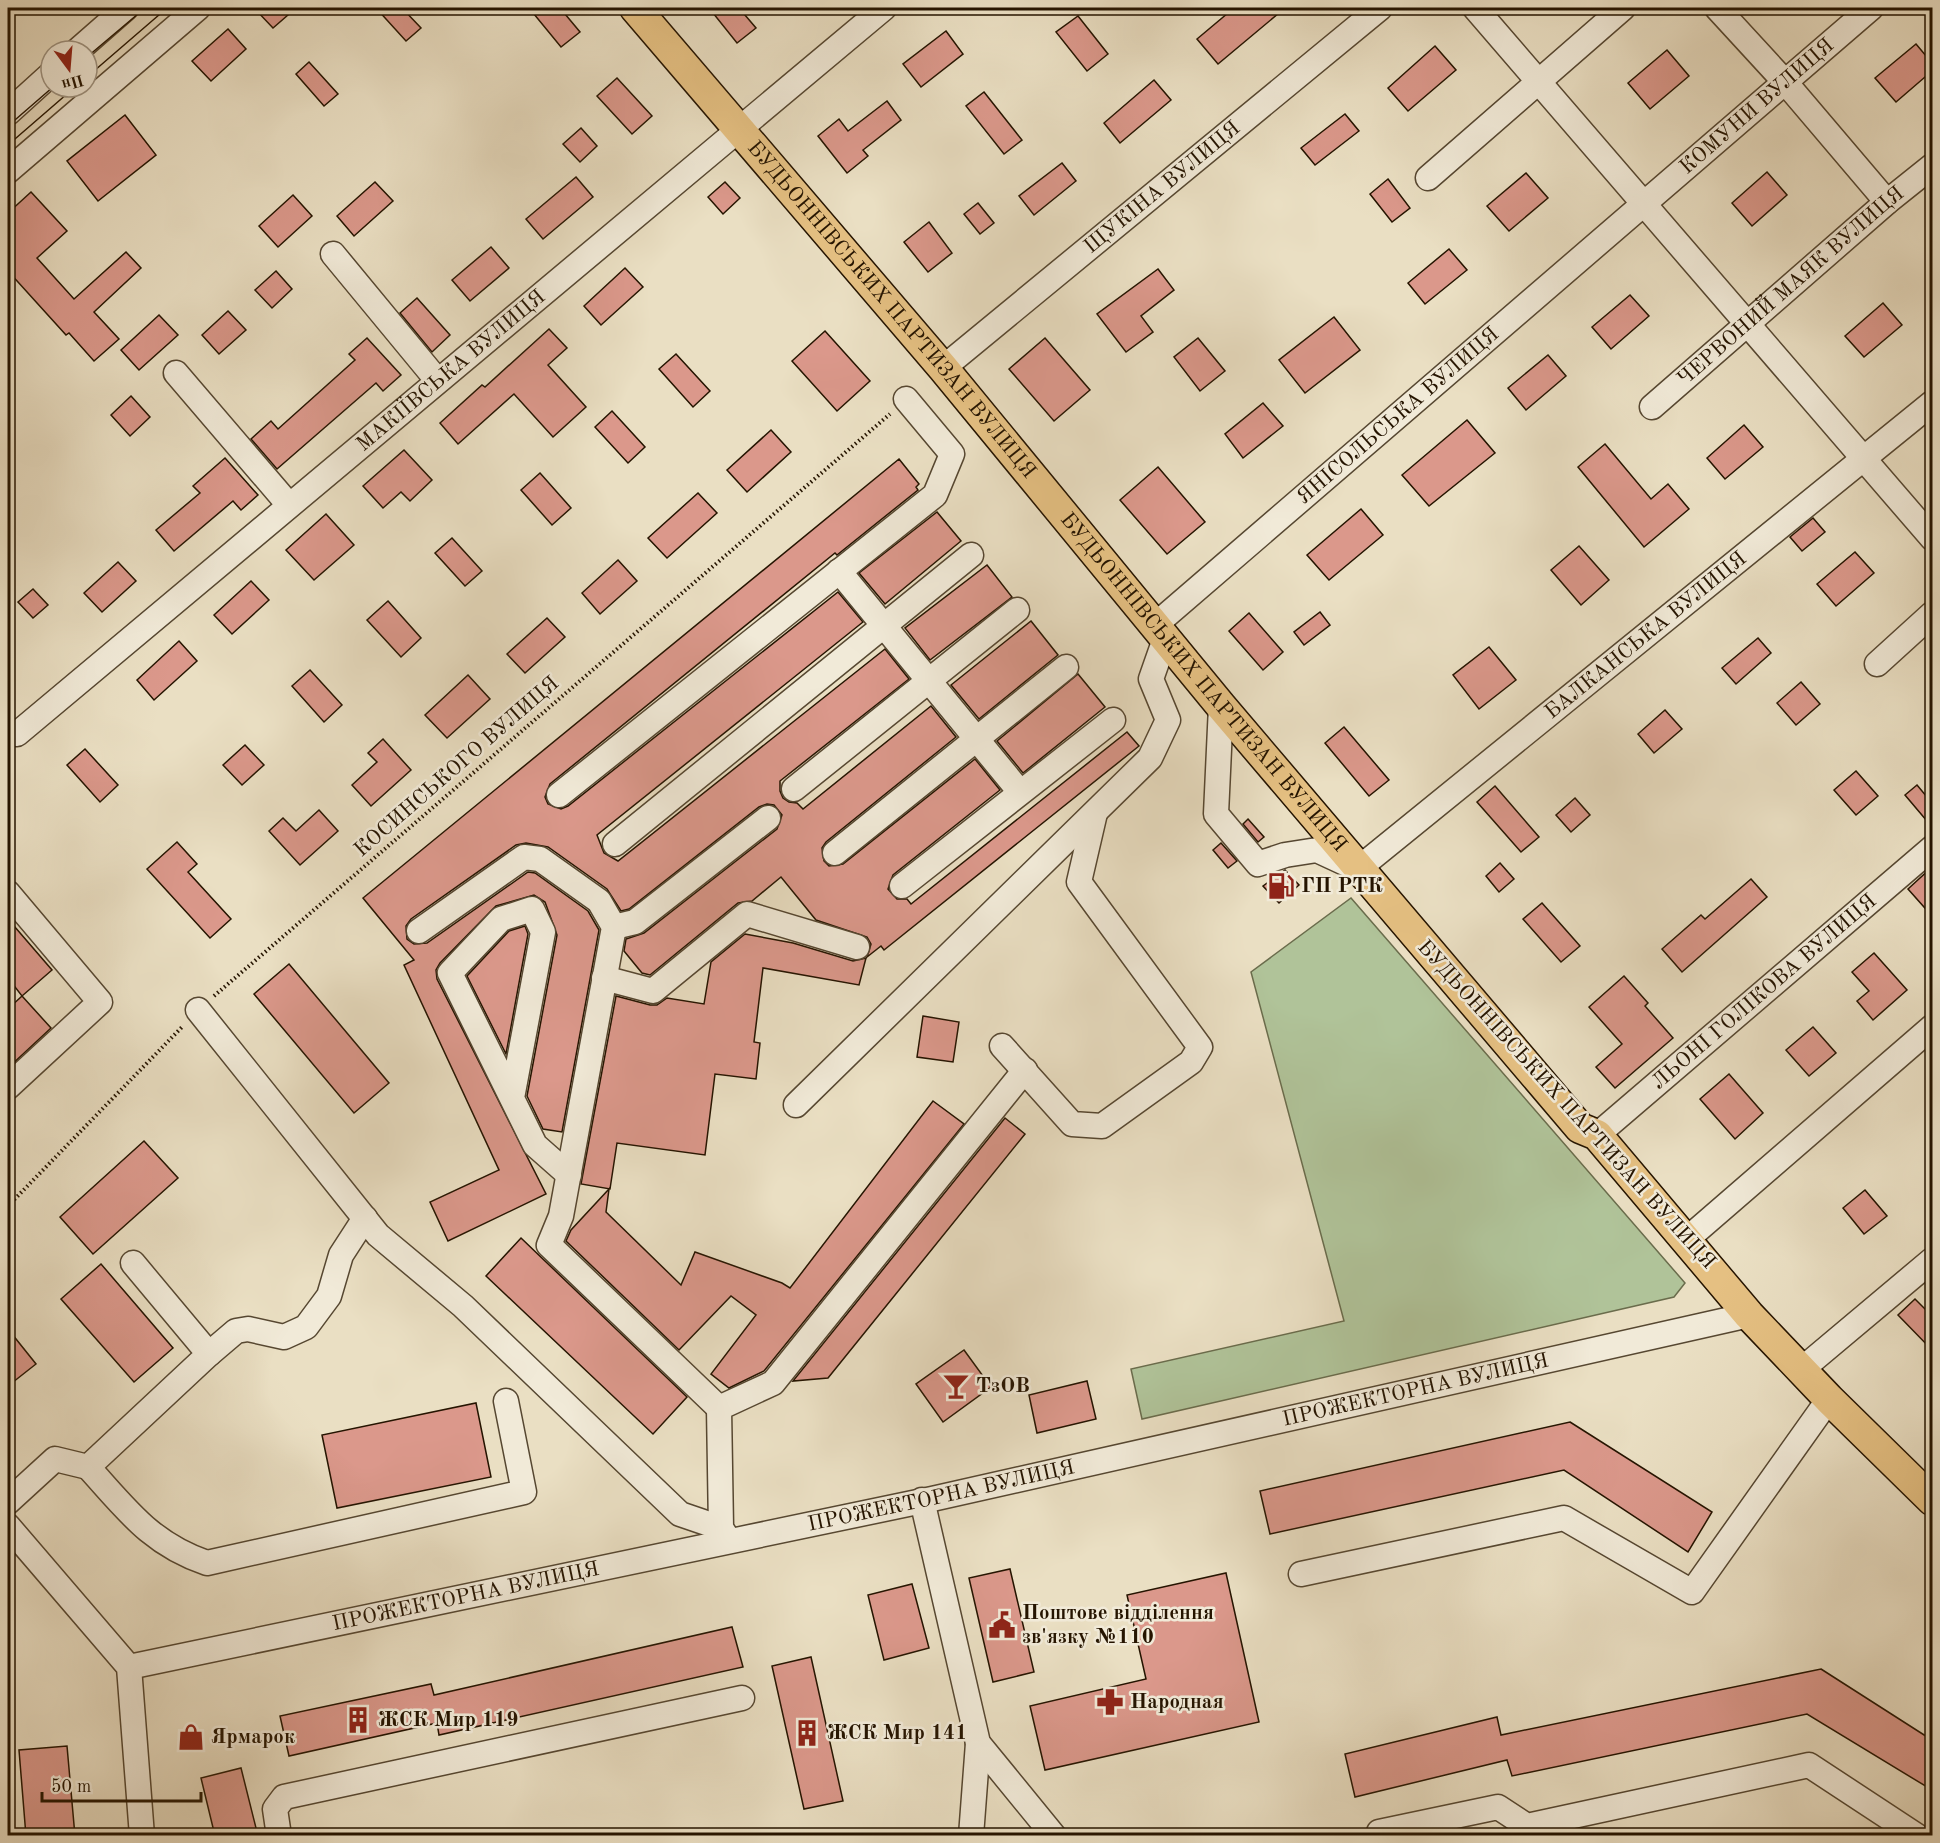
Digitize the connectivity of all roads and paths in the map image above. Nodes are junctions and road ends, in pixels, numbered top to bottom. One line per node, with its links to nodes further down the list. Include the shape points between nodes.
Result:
1 (126, 8): 10 (street)
2 (198, 8): 17 (street)
3 (635, 8): 15 (main road, БУДЬОННІВСЬКИХ ПАРТИЗАН ВУЛИЦЯ)
4 (884, 8): 15 (street, МАКІЇВСЬКА ВУЛИЦЯ)
5 (1380, 8): 23 (street, ЩУКІНА ВУЛИЦЯ)
6 (1475, 8): 11 (street)
7 (1623, 8): 11 (street)
8 (1717, 8): 12 (street)
9 (1871, 8): 12 (street, КОМУНИ ВУЛИЦЯ)
10 (91, 39)
11 (1540, 80): 18 (street); 20 (street)
12 (1785, 82): 19 (street); 20 (street, КОМУНИ ВУЛИЦЯ)
13 (39, 85): 14 (street)
14 (8, 112)
15 (739, 131): 23 (main road, БУДЬОННІВСЬКИХ ПАРТИЗАН ВУЛИЦЯ); 25 (street, МАКІЇВСЬКА ВУЛИЦЯ)
16 (1932, 166): 19 (street, ЧЕРВОНИЙ МАЯК ВУЛИЦЯ)
17 (8, 171)
18 (1428, 178)
19 (1887, 202): 22 (street, ЧЕРВОНИЙ МАЯК ВУЛИЦЯ)
20 (1642, 204): 22 (street); 37 (street, ЯНІСОЛЬСЬКА ВУЛИЦЯ)
21 (333, 254): 25 (street)
22 (1745, 323): 28 (street, ЧЕРВОНИЙ МАЯК ВУЛИЦЯ); 29 (street)
23 (943, 368): 37 (main road, БУДЬОННІВСЬКИХ ПАРТИЗАН ВУЛИЦЯ)
24 (176, 373): 30 (street)
25 (437, 380): 30 (street, МАКІЇВСЬКА ВУЛИЦЯ)
26 (906, 399): 33 (street, via 952,454 935,495); 60 (path, КОСИНСЬКОГО ВУЛИЦЯ)
27 (1932, 403): 29 (street, БАЛКАНСЬКА ВУЛИЦЯ)
28 (1652, 407)
29 (1866, 458): 31 (street); 53 (street, БАЛКАНСЬКА ВУЛИЦЯ)
30 (289, 505): 43 (street, МАКІЇВСЬКА ВУЛИЦЯ)
31 (1932, 538)
32 (971, 555): 36 (street)
33 (839, 572): 36 (street); 47 (street)
34 (1017, 610): 40 (street)
35 (1932, 614): 38 (street)
36 (884, 626): 40 (street); 50 (street)
37 (1160, 632): 41 (main road, БУДЬОННІВСЬКИХ ПАРТИЗАН ВУЛИЦЯ); 48 (street, via 1152,678 1168,720 1150,758)
38 (1877, 663)
39 (1066, 667): 44 (street)
40 (929, 681): 44 (street); 45 (street)
41 (1221, 706): 53 (main road, БУДЬОННІВСЬКИХ ПАРТИЗАН ВУЛИЦЯ); 53 (street, via 1216,814 1258,864 1317,850)
42 (1113, 720): 46 (street)
43 (17, 734)
44 (977, 739): 46 (street); 52 (street)
45 (794, 789)
46 (1020, 792): 54 (street)
47 (559, 795)
48 (1095, 813): 63 (street, via 1079,882 1200,1047 1191,1062 1102,1126 1072,1124); 66 (street)
49 (768, 818): 56 (street, via 635,922)
50 (615, 844)
51 (1932, 848): 67 (street, ЛЬОНІ ГОЛІКОВА ВУЛИЦЯ)
52 (835, 853)
53 (1358, 868): 67 (main road, БУДЬОННІВСЬКИХ ПАРТИЗАН ВУЛИЦЯ, via 1580,1128)
54 (902, 886)
55 (8, 892): 64 (street, via 100,1002)
56 (614, 927): 57 (street, via 599,901 540,860 524,856); 59 (street)
57 (419, 930)
58 (856, 947): 59 (street, via 747,914 652,991)
59 (604, 978): 68 (street)
60 (198, 1010): 69 (path, КОСИНСЬКОГО ВУЛИЦЯ); 70 (street)
61 (1932, 1027): 71 (street)
62 (1002, 1046): 63 (street)
63 (1025, 1070): 79 (street, via 773,1383)
64 (8, 1087)
65 (512, 1098): 65 (street, via 450,973 501,919 531,909 543,932); 68 (street, via 535,1145)
66 (796, 1105)
67 (1597, 1135): 71 (main road, БУДЬОННІВСЬКИХ ПАРТИЗАН ВУЛИЦЯ)
68 (569, 1175): 79 (street, via 561,1216 549,1245)
69 (8, 1206)
70 (365, 1218): 75 (street, via 341,1255 329,1296 306,1327 284,1337 248,1329 236,1331); 85 (street, via 378,1235 463,1306 680,1514)
71 (1686, 1240): 74 (main road, БУДЬОННІВСЬКИХ ПАРТИЗАН ВУЛИЦЯ)
72 (1932, 1260): 76 (street)
73 (133, 1263): 75 (street)
74 (1749, 1314): 76 (main road, БУДЬОННІВСЬКИХ ПАРТИЗАН ВУЛИЦЯ); 81 (street, ПРОЖЕКТОРНА ВУЛИЦЯ)
75 (209, 1354): 80 (street)
76 (1801, 1370): 77 (main road, БУДЬОННІВСЬКИХ ПАРТИЗАН ВУЛИЦЯ)
77 (1829, 1399): 82 (main road, БУДЬОННІВСЬКИХ ПАРТИЗАН ВУЛИЦЯ); 86 (street, via 1692,1592 1564,1518)
78 (506, 1401): 80 (street, via 524,1492 207,1563 181,1554 144,1529)
79 (719, 1408): 85 (street)
80 (88, 1467): 83 (street, via 55,1459)
81 (922, 1500): 85 (street, ПРОЖЕКТОРНА ВУЛИЦЯ); 89 (street)
82 (1932, 1500)
83 (8, 1502)
84 (8, 1526): 87 (street)
85 (725, 1534): 87 (street, ПРОЖЕКТОРНА ВУЛИЦЯ)
86 (1301, 1574)
87 (129, 1667): 91 (street)
88 (742, 1698): 92 (street, via 284,1797 275,1809)
89 (978, 1743): 93 (street); 94 (street)
90 (1379, 1832): 95 (street, via 1498,1807 1527,1826 1809,1765)
91 (142, 1836)
92 (279, 1836)
93 (971, 1836)
94 (1054, 1836)
95 (1917, 1836)

